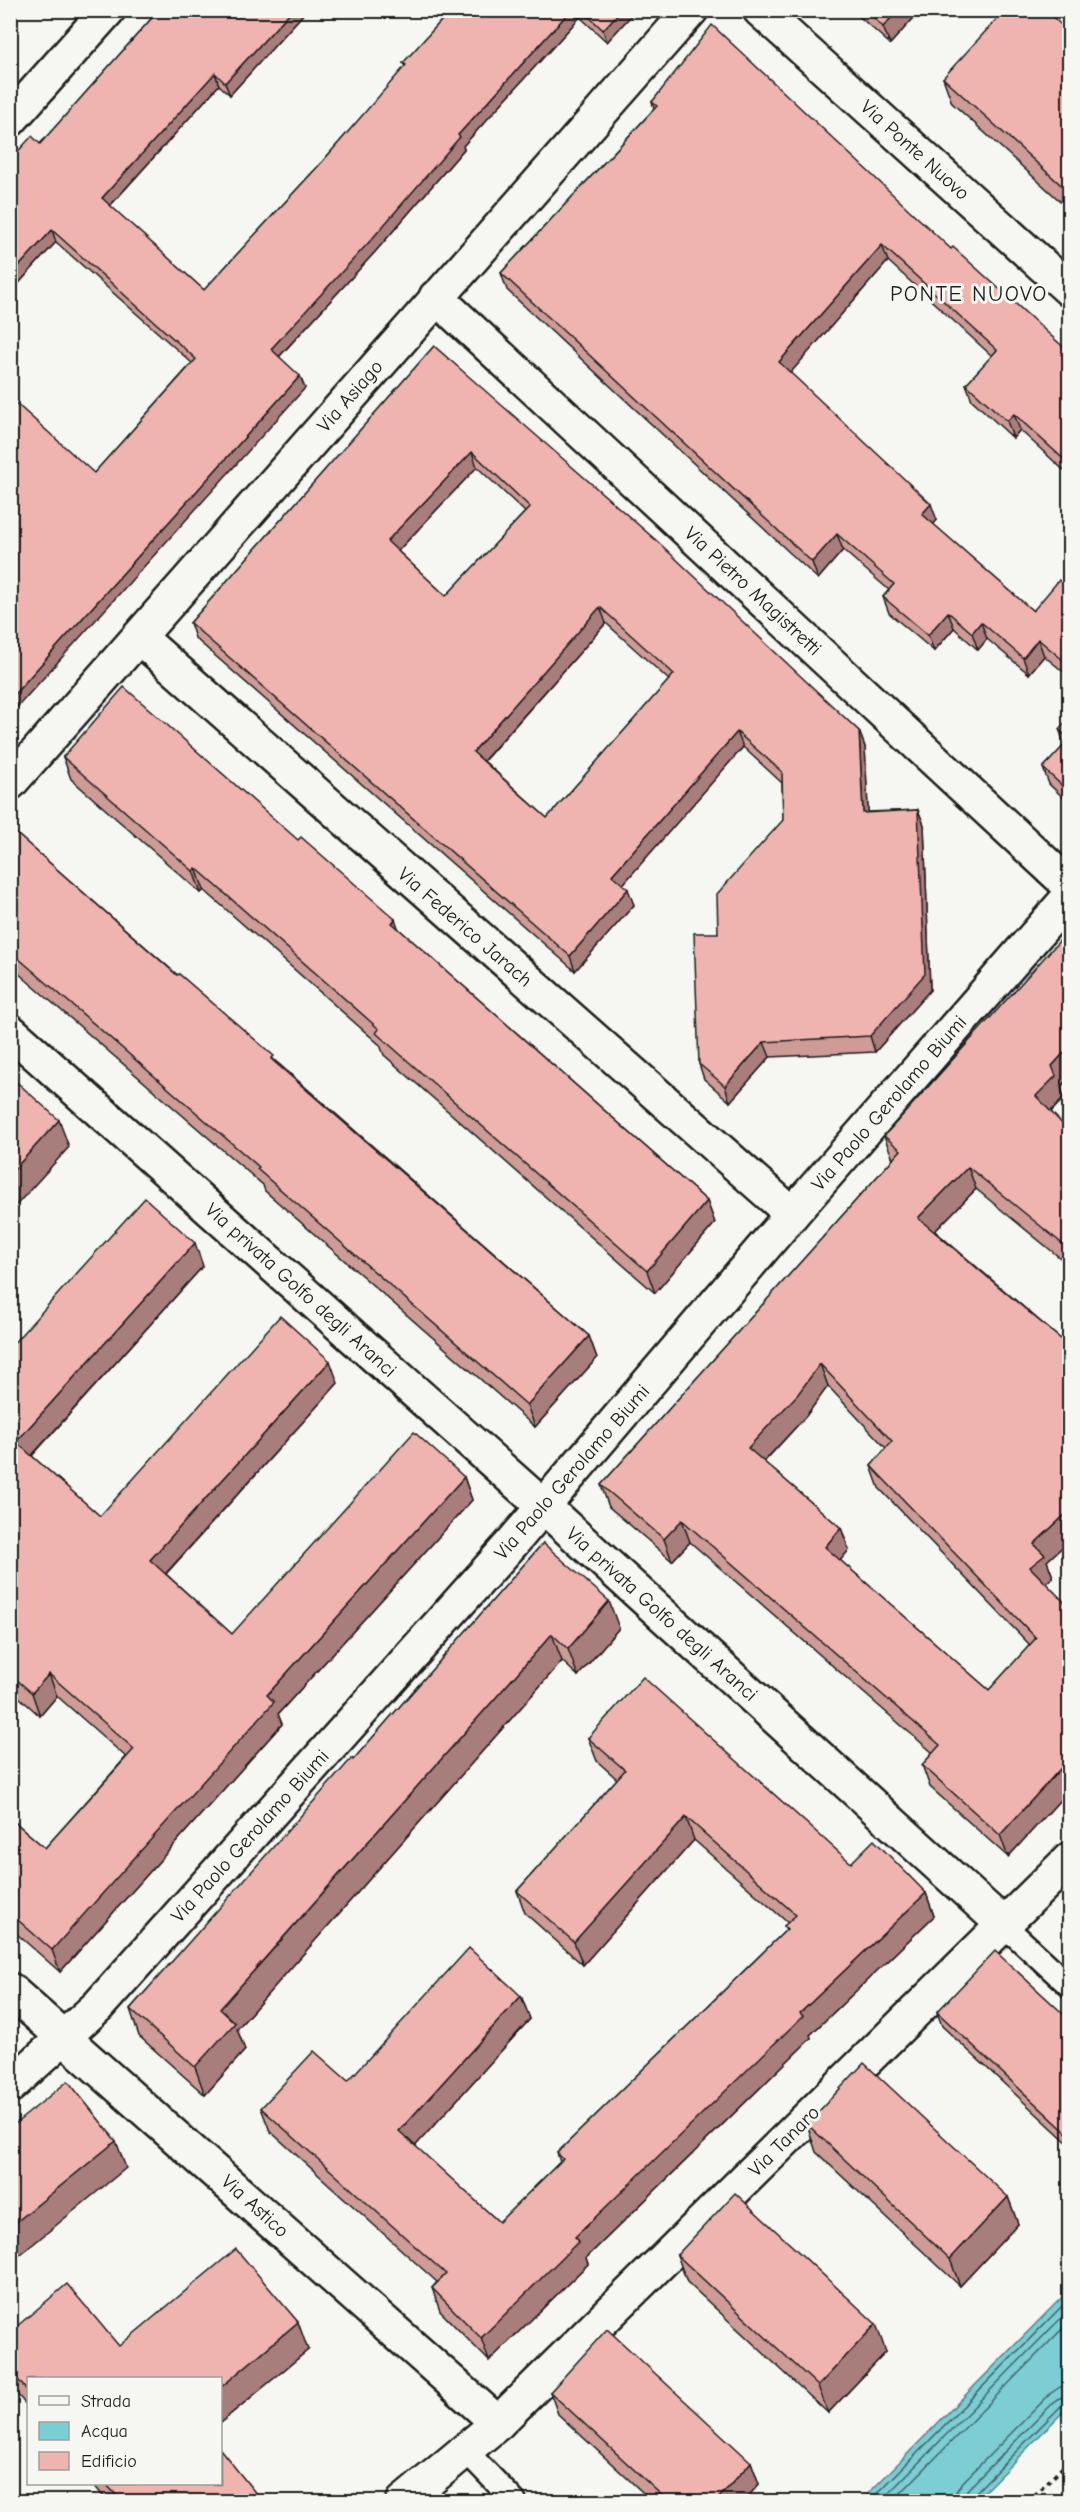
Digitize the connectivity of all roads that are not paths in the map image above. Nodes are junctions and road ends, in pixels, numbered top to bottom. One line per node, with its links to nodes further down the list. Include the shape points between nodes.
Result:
1 (108, 10): 4 (street)
2 (691, 10): 6 (street, Via Asiago)
3 (760, 10): 5 (street, Via Ponte Nuovo)
4 (10, 120)
5 (1070, 290)
6 (436, 297): 7 (street, Via Asiago); 9 (street, Via Pietro Magistretti)
7 (140, 638): 8 (street, Via Asiago); 12 (street, Via Federico Jarach)
8 (10, 783)
9 (1070, 886)
10 (1070, 896): 12 (street, Via Paolo Gerolamo Biumi)
11 (10, 1031): 13 (street, Via privata Golfo degli Aranci)
12 (792, 1214): 13 (street, Via Paolo Gerolamo Biumi)
13 (544, 1507): 15 (street, Via privata Golfo degli Aranci); 18 (street, Via Paolo Gerolamo Biumi, via 98,2006)
14 (1070, 1859): 15 (street, Via Tanaro)
15 (1004, 1925): 16 (lane, Via privata Golfo degli Aranci); 20 (street, Via Tanaro)
16 (1070, 1986)
17 (10, 1990): 18 (street, Via Astico)
18 (63, 2037): 19 (street, Via Paolo Gerolamo Biumi); 20 (street, Via Astico)
19 (10, 2086)
20 (498, 2423): 21 (street, Via Tanaro)
21 (466, 2451): 22 (street, Via Tanaro); 23 (lane)
22 (403, 2502)
23 (515, 2502)

